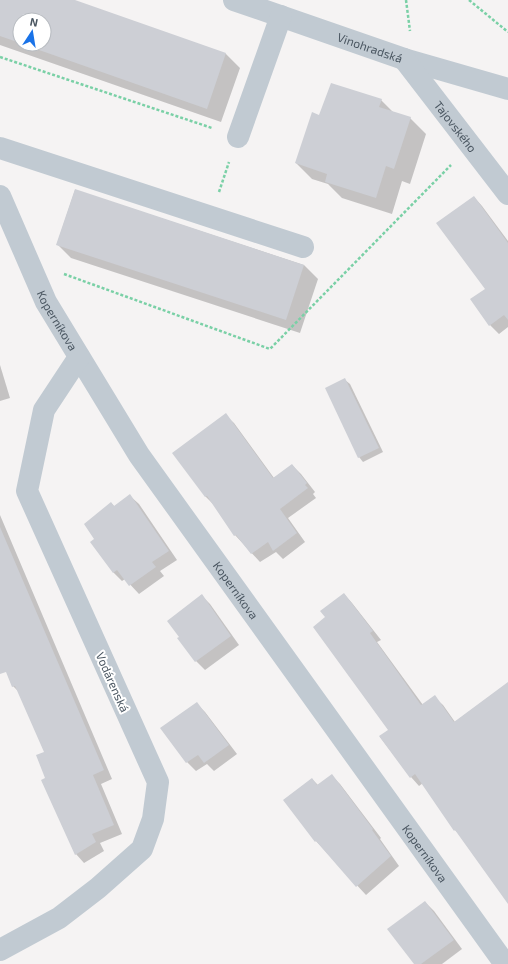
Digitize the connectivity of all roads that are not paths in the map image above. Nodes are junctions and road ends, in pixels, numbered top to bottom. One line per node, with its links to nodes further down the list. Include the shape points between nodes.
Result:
1 (234, 0): 2 (street, Vinohradská)
2 (281, 16): 3 (street, Vinohradská); 5 (street)
3 (404, 59): 4 (street, Vinohradská); 7 (street, Tajovského)
4 (508, 89)
5 (238, 137)
6 (0, 148): 9 (street)
7 (508, 194)
8 (0, 196): 10 (street, Koperníkova, via 46,302)
9 (303, 247)
10 (79, 357): 11 (street, Vodárenská, via 44,410 27,491 158,782 153,819 142,849 59,918); 12 (street, Koperníkova, via 140,455)
11 (0, 950)
12 (505, 964)

